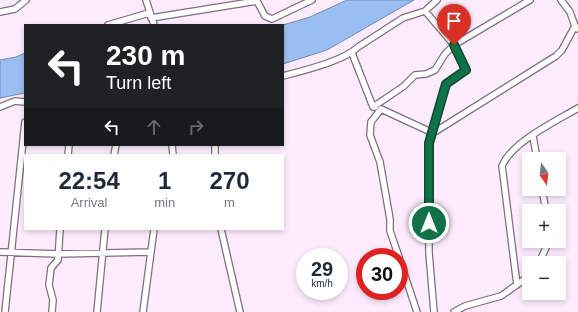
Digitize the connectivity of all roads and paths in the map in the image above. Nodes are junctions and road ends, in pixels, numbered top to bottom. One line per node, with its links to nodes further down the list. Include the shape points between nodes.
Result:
1 (26, 0): 9 (street, via 15,9)
2 (146, 0): 10 (street)
3 (257, 0): 4 (street, via 265,16 272,19); 10 (street)
4 (312, 0)
5 (437, 0): 8 (street)
6 (530, 0): 14 (street)
7 (565, 1): 13 (street)
8 (425, 11): 14 (street); 15 (street, via 403,18)
9 (0, 12)
10 (150, 16): 11 (street); 12 (street)
11 (113, 24)
12 (154, 24)
13 (576, 28): 23 (street, via 556,56)
14 (454, 45): 18 (street, via 435,70 415,75 404,86); 23 (street, via 466,70 446,84)
15 (352, 53): 16 (street); 18 (street)
16 (284, 76)
17 (24, 102): 19 (street, via 15,101)
18 (373, 106): 21 (street)
19 (0, 107)
20 (578, 108): 24 (street)
21 (381, 110): 23 (street); 30 (street, via 371,122 370,135 380,162 390,231)
22 (24, 131): 33 (street)
23 (433, 133): 45 (street, via 428,156 429,253)
24 (533, 136): 25 (street); 38 (street, via 508,156 502,166)
25 (536, 152)
26 (60, 230): 35 (street)
27 (105, 230): 34 (street)
28 (154, 230): 32 (street)
29 (221, 230): 43 (street)
30 (396, 248)
31 (0, 252): 33 (street)
32 (150, 252): 34 (street); 42 (street)
33 (10, 253): 35 (street); 39 (street)
34 (103, 253): 35 (street); 41 (street)
35 (58, 254): 40 (street, via 49,285 53,300)
36 (522, 281): 38 (street)
37 (408, 284): 44 (street)
38 (517, 285): 46 (street, via 501,296 465,306)
39 (5, 312)
40 (52, 312)
41 (97, 312)
42 (143, 312)
43 (240, 312)
44 (417, 312)
45 (434, 312)
46 (454, 312)

